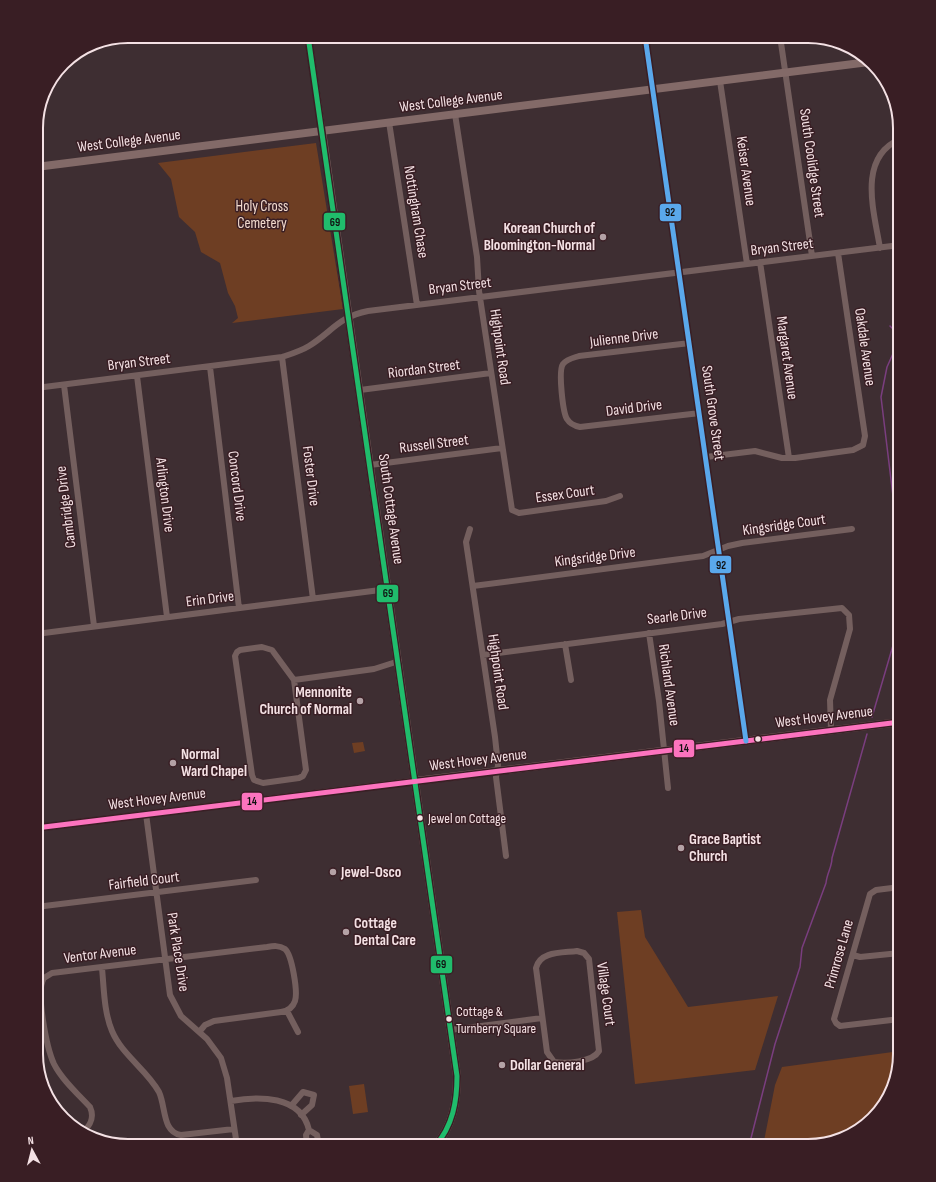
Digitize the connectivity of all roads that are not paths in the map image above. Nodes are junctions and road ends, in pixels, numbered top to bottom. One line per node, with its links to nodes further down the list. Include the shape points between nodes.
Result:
1 (309, 43): 10 (street)
2 (646, 43): 7 (street, South Grove Street)
3 (781, 43): 5 (street, South Coolidge Street)
4 (862, 63): 5 (main road, West College Avenue)
5 (785, 73): 6 (main road, West College Avenue); 16 (street, South Coolidge Street)
6 (720, 81): 7 (main road, West College Avenue); 18 (street, Keiser Avenue)
7 (652, 90): 8 (main road, West College Avenue); 19 (street, South Grove Street)
8 (455, 114): 9 (main road, West College Avenue); 20 (street, Highpoint Road, via 477,257)
9 (389, 122): 10 (main road, West College Avenue); 21 (street, Nottingham Chase)
10 (322, 131): 12 (main road, West College Avenue); 22 (main road, South Cottage Avenue)
11 (893, 144): 14 (street, via 877,158 872,176)
12 (43, 166)
13 (893, 246): 14 (street, Bryan Street)
14 (880, 248): 15 (street, Bryan Street)
15 (838, 253): 16 (street, Bryan Street); 35 (street, Oakdale Avenue, via 865,436 863,445 853,450)
16 (812, 256): 17 (street, Bryan Street)
17 (760, 262): 18 (street, Bryan Street); 35 (street, Margaret Avenue)
18 (747, 264): 19 (street, Bryan Street)
19 (680, 272): 20 (street, Bryan Street); 23 (street, South Grove Street)
20 (480, 297): 21 (street, Bryan Street); 26 (street, Highpoint Road)
21 (417, 305): 22 (street, Bryan Street, via 368,311)
22 (349, 317): 24 (street, Bryan Street, via 308,347); 30 (main road, South Cottage Avenue)
23 (690, 343): 31 (street, South Grove Street); 32 (street, Julienne Drive, via 569,359 564,363 560,374 566,418)
24 (282, 357): 25 (street, Bryan Street); 44 (street, Foster Drive)
25 (210, 367): 27 (street, Bryan Street); 45 (street, Concord Drive)
26 (491, 373): 30 (street, Riordan Street); 33 (street, Highpoint Road)
27 (137, 376): 28 (street, Bryan Street); 46 (street, Arlington Drive)
28 (64, 385): 29 (street, Bryan Street); 48 (street, Cambridge Drive)
29 (43, 387)
30 (360, 390): 36 (main road, South Cottage Avenue)
31 (700, 413): 32 (street, David Drive, via 580,427); 34 (street, South Grove Street)
32 (572, 424)
33 (502, 448): 36 (street, Russell Street); 38 (street, Highpoint Road, via 510,506)
34 (706, 457): 35 (street, via 755,451); 41 (street, South Grove Street)
35 (789, 458)
36 (370, 465): 43 (main road, South Cottage Avenue)
37 (620, 496): 38 (street, Essex Court, via 606,502 518,513)
38 (513, 511)
39 (470, 529): 42 (street, Highpoint Road, via 466,542)
40 (852, 529): 41 (street, Kingsridge Court, via 742,543)
41 (720, 550): 42 (street, Kingsridge Drive, via 703,556); 47 (street, South Grove Street)
42 (473, 586): 52 (street, Highpoint Road)
43 (388, 589): 44 (street, Erin Drive); 53 (main road, South Cottage Avenue)
44 (313, 599): 45 (street, Erin Drive)
45 (239, 608): 46 (street, Erin Drive)
46 (167, 617): 48 (street, Erin Drive)
47 (730, 622): 50 (street, Searle Drive); 57 (street, Searle Drive, via 837,607 846,610 850,629 830,700); 58 (street, South Grove Street)
48 (94, 626): 49 (street, Erin Drive)
49 (43, 633)
50 (649, 633): 51 (street, Searle Drive); 59 (street, Richland Avenue)
51 (565, 644): 52 (street, Searle Drive); 55 (street)
52 (483, 654): 60 (street, Highpoint Road, via 495,737)
53 (399, 661): 54 (street, via 374,669); 61 (main road, South Cottage Avenue)
54 (294, 680): 54 (street, via 268,648 240,650 236,654 252,775 254,780 262,784 299,778 305,774)
55 (571, 680)
56 (893, 723): 57 (main road, West Hovey Avenue)
57 (831, 730): 58 (main road, West Hovey Avenue)
58 (746, 741): 59 (main road, West Hovey Avenue)
59 (665, 752): 60 (main road, West Hovey Avenue); 62 (street, Richland Avenue)
60 (497, 772): 61 (main road, West Hovey Avenue); 65 (street, Highpoint Road)
61 (416, 781): 63 (street, West Hovey Avenue); 79 (main road, South Cottage Avenue)
62 (668, 788)
63 (146, 814): 64 (street, West Hovey Avenue); 68 (street, Park Place Drive)
64 (43, 827)
65 (506, 856)
66 (256, 880): 68 (street, Fairfield Court)
67 (893, 888): 71 (street, Primrose Lane, via 871,892)
68 (155, 893): 69 (street, Fairfield Court); 72 (street, Park Place Drive)
69 (43, 906)
70 (893, 953): 71 (street, via 860,957)
71 (853, 955): 78 (street, Primrose Lane, via 835,1015 836,1023 840,1026)
72 (164, 960): 73 (street, Ventor Avenue); 75 (street, Ventor Avenue, via 279,946 286,950 291,959 296,995 294,1003); 80 (street, Park Place Drive, via 170,996 182,1016)
73 (102, 968): 74 (street, Ventor Avenue, via 52,973); 86 (street, via 107,1013 113,1033 159,1092 169,1129 181,1135)
74 (43, 980)
75 (287, 1011): 80 (street, via 214,1021); 81 (street)
76 (43, 1012): 85 (street, Ventor Avenue, via 49,1051 55,1065 92,1112 91,1123)
77 (542, 1018): 77 (street, Village Court, via 537,961 543,956 584,953 589,959 600,1046 597,1056 591,1059 554,1062 547,1052); 79 (street)
78 (893, 1020)
79 (450, 1030): 88 (main road, South Cottage Avenue, via 457,1092 451,1121)
80 (200, 1031): 82 (street, Park Place Drive, via 221,1058)
81 (298, 1032)
82 (231, 1101): 83 (street, via 275,1099); 86 (street, Park Place Drive)
83 (290, 1106): 84 (street); 84 (street, via 303,1092 314,1095 312,1105)
84 (301, 1115): 87 (street)
85 (86, 1128)
86 (234, 1129): 89 (street, Park Place Drive)
87 (309, 1130): 90 (street); 91 (street, via 318,1135)
88 (441, 1138)
89 (236, 1139)
90 (306, 1139)
91 (319, 1139)

